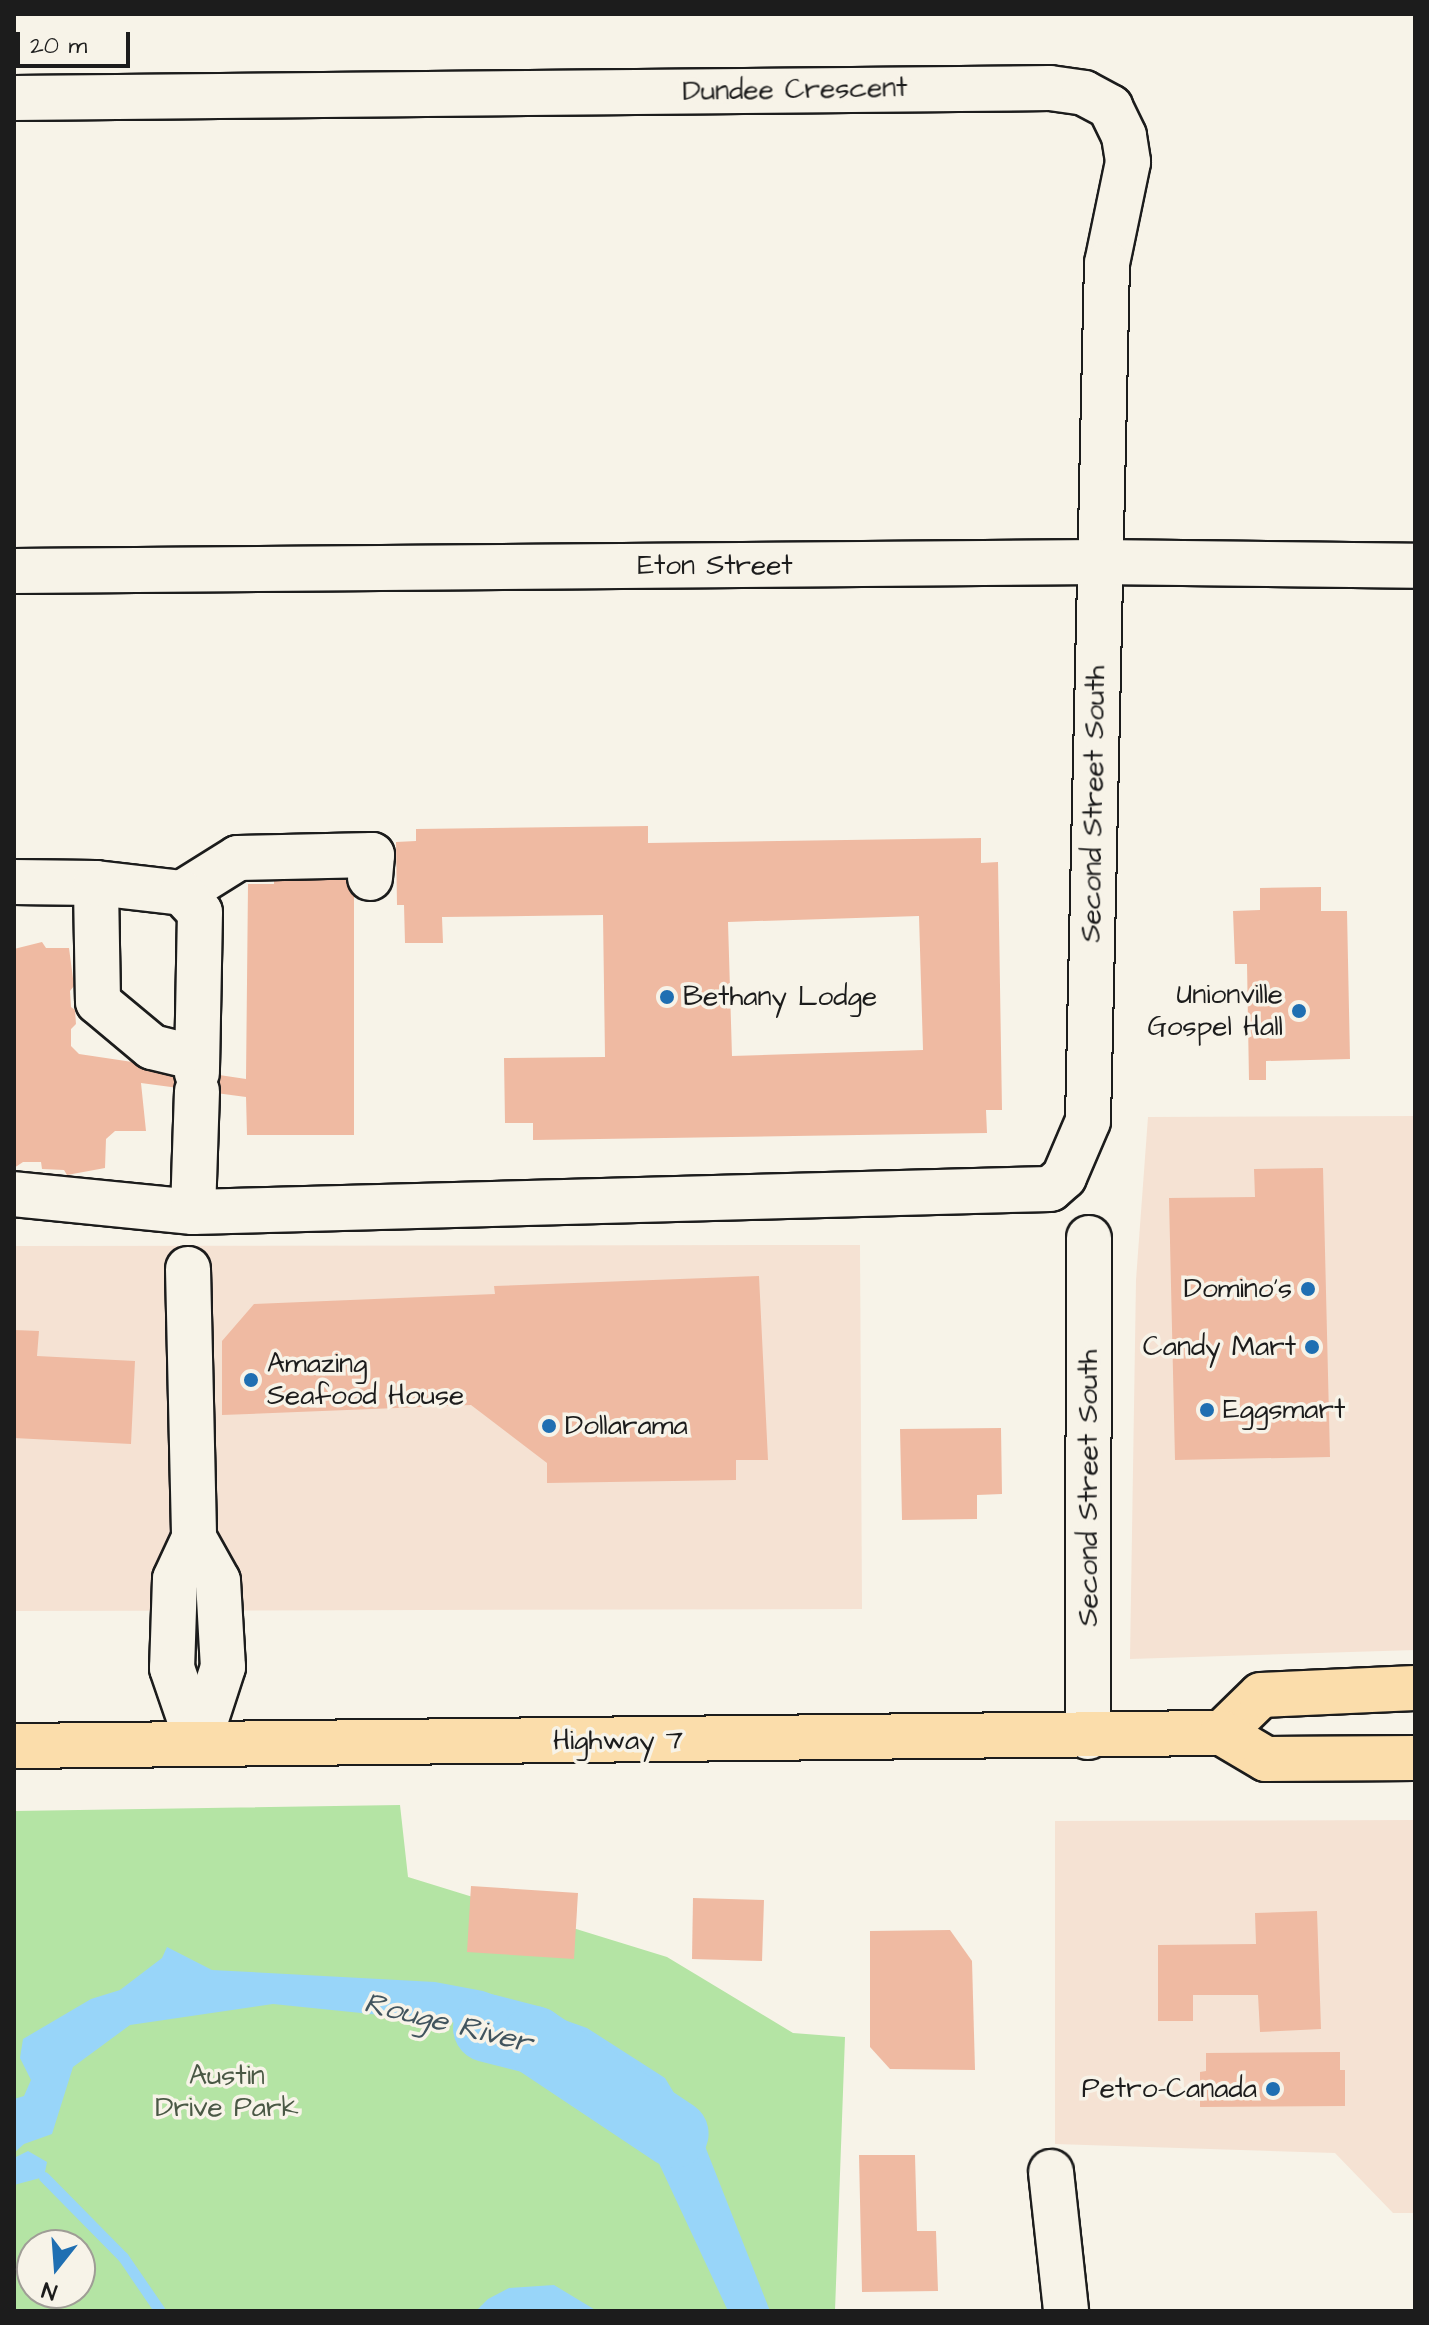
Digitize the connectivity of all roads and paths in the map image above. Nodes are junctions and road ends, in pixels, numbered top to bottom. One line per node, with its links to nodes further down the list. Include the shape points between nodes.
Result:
1 (14, 98): 2 (street, Dundee Crescent, via 1050,88 1084,93 1110,107 1124,136 1128,162 1107,263)
2 (1098, 562): 3 (street, Eton Street); 4 (street, Eton Street); 11 (street, Second Street South, via 1088,1121 1064,1177 1050,1189)
3 (1415, 566)
4 (14, 571)
5 (370, 878): 8 (street, via 372,855 238,858)
6 (14, 882): 7 (street)
7 (96, 883): 8 (street); 9 (street, via 98,1002 152,1047)
8 (182, 893): 9 (street, via 200,912)
9 (197, 1074): 11 (street)
10 (14, 1194): 11 (street, Second Street South)
11 (193, 1212)
12 (1089, 1238): 16 (street, Second Street South)
13 (188, 1269): 17 (street, via 194,1538 218,1581 223,1667)
14 (1415, 1688): 15 (main road, via 1261,1695)
15 (1222, 1733): 16 (main road, Highway 7); 19 (main road, via 1266,1759)
16 (1088, 1737): 17 (main road, Highway 7)
17 (198, 1744): 18 (main road, Highway 7)
18 (14, 1746)
19 (1415, 1758)
20 (1051, 2172): 21 (street)
21 (1066, 2311)

